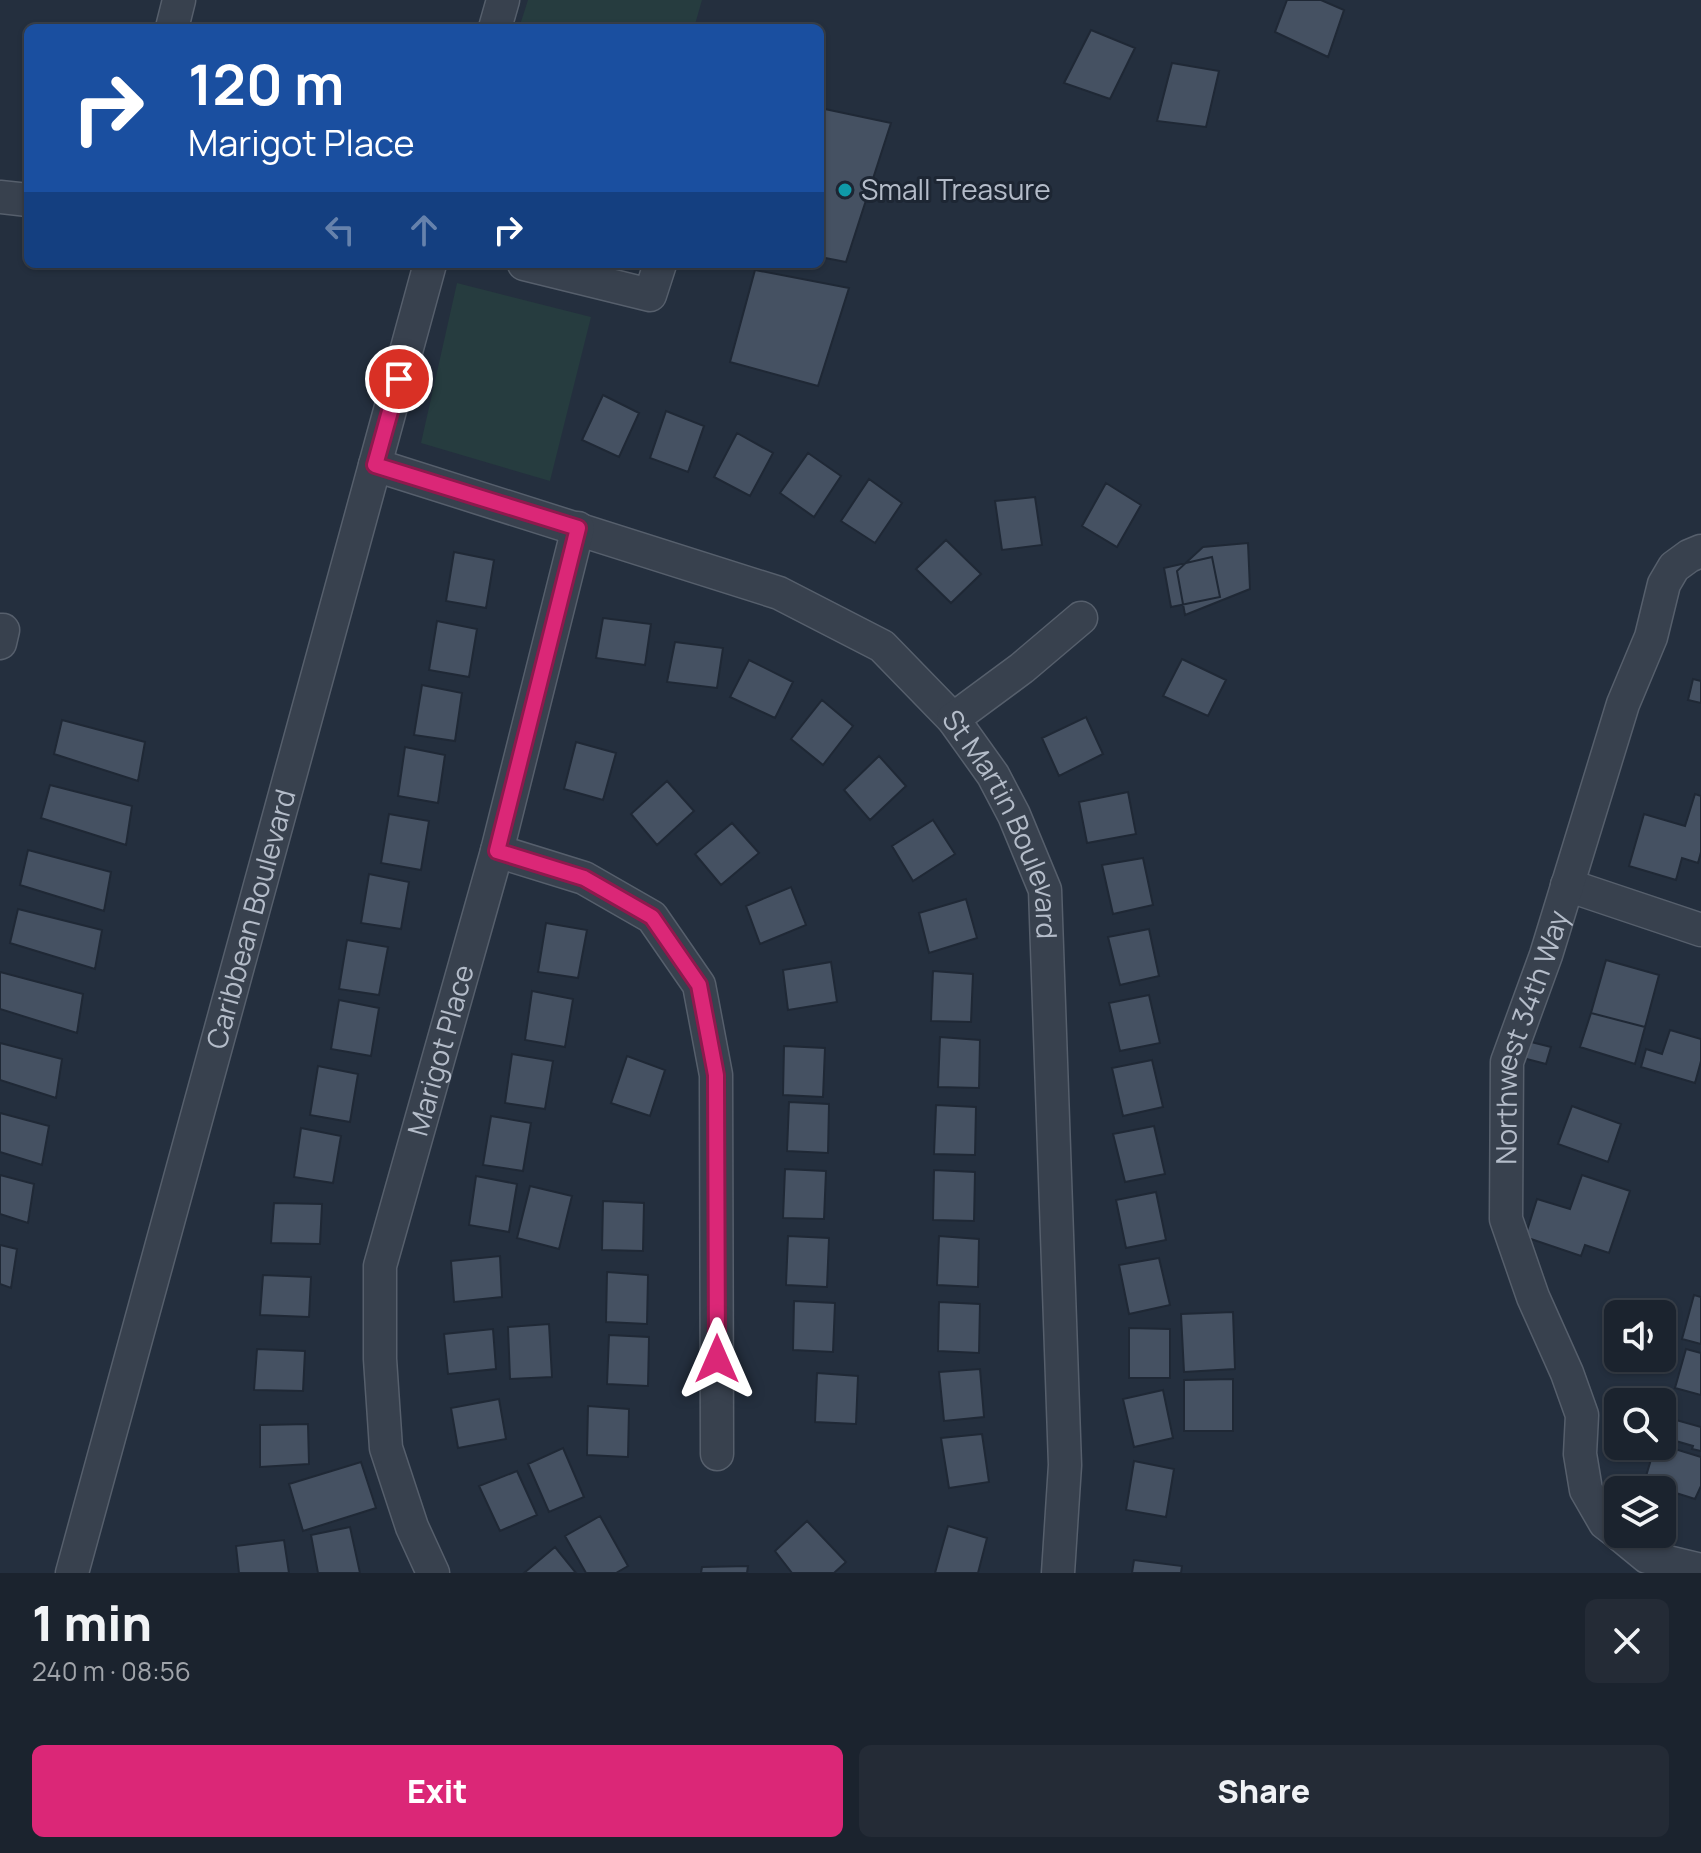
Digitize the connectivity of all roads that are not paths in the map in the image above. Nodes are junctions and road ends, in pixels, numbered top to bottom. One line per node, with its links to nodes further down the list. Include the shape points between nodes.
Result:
1 (179, 0): 3 (street)
2 (503, 0): 4 (street)
3 (173, 24)
4 (496, 24)
5 (0, 197): 6 (street)
6 (24, 200)
7 (429, 268): 10 (street, Caribbean Boulevard)
8 (540, 268): 9 (street, via 650,295)
9 (659, 268)
10 (375, 465): 11 (street, St Martin Boulevard); 24 (street, Caribbean Boulevard)
11 (578, 528): 16 (street, St Martin Boulevard, via 779,593 882,646); 17 (street, Marigot Place)
12 (1701, 551): 18 (street, Northwest 34th Way, via 1674,567 1664,584)
13 (1081, 618): 16 (street)
14 (0, 630): 15 (street)
15 (0, 643)
16 (953, 719): 26 (street, St Martin Boulevard, via 993,775 1045,890 1065,1465)
17 (497, 851): 20 (street, via 584,878 652,917 699,985 716,1075); 25 (street, Marigot Place, via 380,1266 386,1448)
18 (1567, 885): 19 (street); 21 (street, Northwest 34th Way, via 1507,1062 1506,1219 1582,1415 1580,1454 1586,1490)
19 (1701, 930)
20 (717, 1454)
21 (1604, 1521)
22 (1636, 1548): 23 (street, Northwest 34th Way, via 1647,1557)
23 (1701, 1570)
24 (72, 1573)
25 (433, 1573)
26 (1058, 1573)

